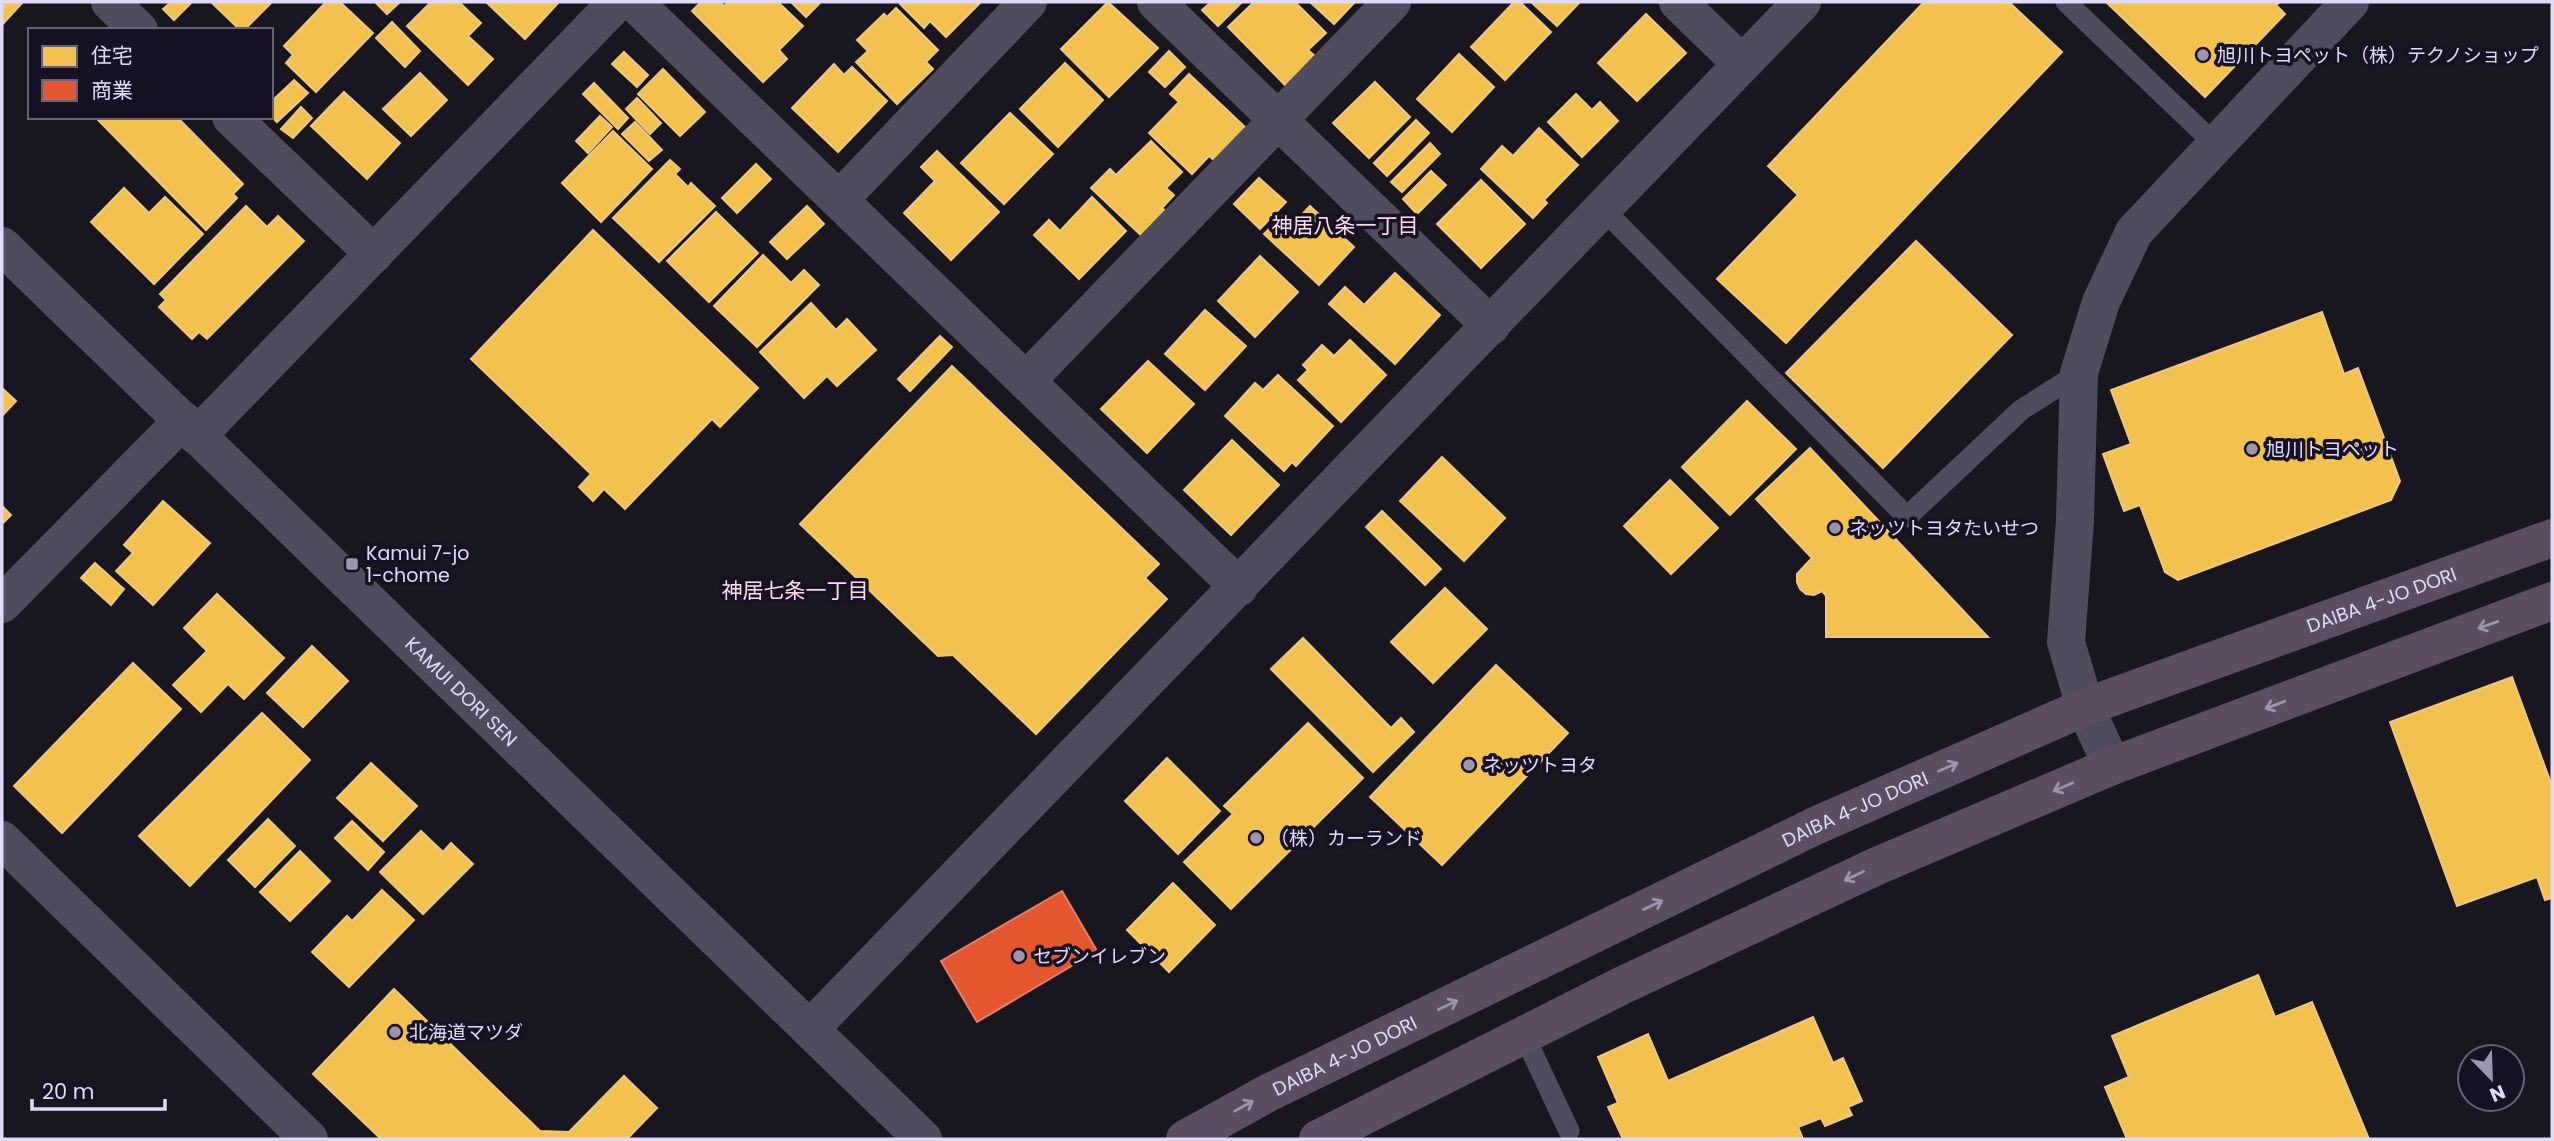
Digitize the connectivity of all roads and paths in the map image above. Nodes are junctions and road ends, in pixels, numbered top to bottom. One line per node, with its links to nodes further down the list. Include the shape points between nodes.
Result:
1 (110, 2): 11 (street)
2 (617, 2): 19 (street)
3 (634, 2): 16 (street)
4 (1028, 2): 16 (street)
5 (1156, 2): 14 (street)
6 (1392, 2): 14 (street)
7 (1678, 2): 12 (street)
8 (1802, 2): 12 (street)
9 (2066, 2): 15 (lane)
10 (2350, 2): 15 (street)
11 (137, 28)
12 (1742, 64): 17 (street)
13 (233, 119): 19 (street)
14 (1277, 119): 20 (street); 22 (street)
15 (2216, 145): 21 (street, via 2134,232 2101,302)
16 (839, 201): 22 (street)
17 (1603, 209): 20 (street); 21 (lane, via 1908,517 2021,410)
18 (2, 246): 23 (street, KAMUI DORI SEN)
19 (374, 254): 23 (street)
20 (1491, 326): 25 (street)
21 (2079, 373): 28 (street, via 2066,642)
22 (1026, 381): 25 (street)
23 (190, 428): 27 (street); 31 (street, KAMUI DORI SEN)
24 (2552, 538): 28 (highway, DAIBA 4-JO DORI)
25 (1239, 587): 31 (street)
26 (2552, 601): 29 (highway, one-way to 29)
27 (2, 604)
28 (2085, 707): 29 (street); 36 (highway, DAIBA 4-JO DORI, one-way to 28, via 1266,1094 1802,832)
29 (2112, 766): 32 (highway, one-way to 32, via 1877,866)
30 (2, 840): 34 (street)
31 (810, 1029): 35 (street, KAMUI DORI SEN)
32 (1524, 1035): 33 (lane); 37 (highway)
33 (1569, 1131)
34 (309, 1139)
35 (923, 1139)
36 (1185, 1139)
37 (1318, 1139)

